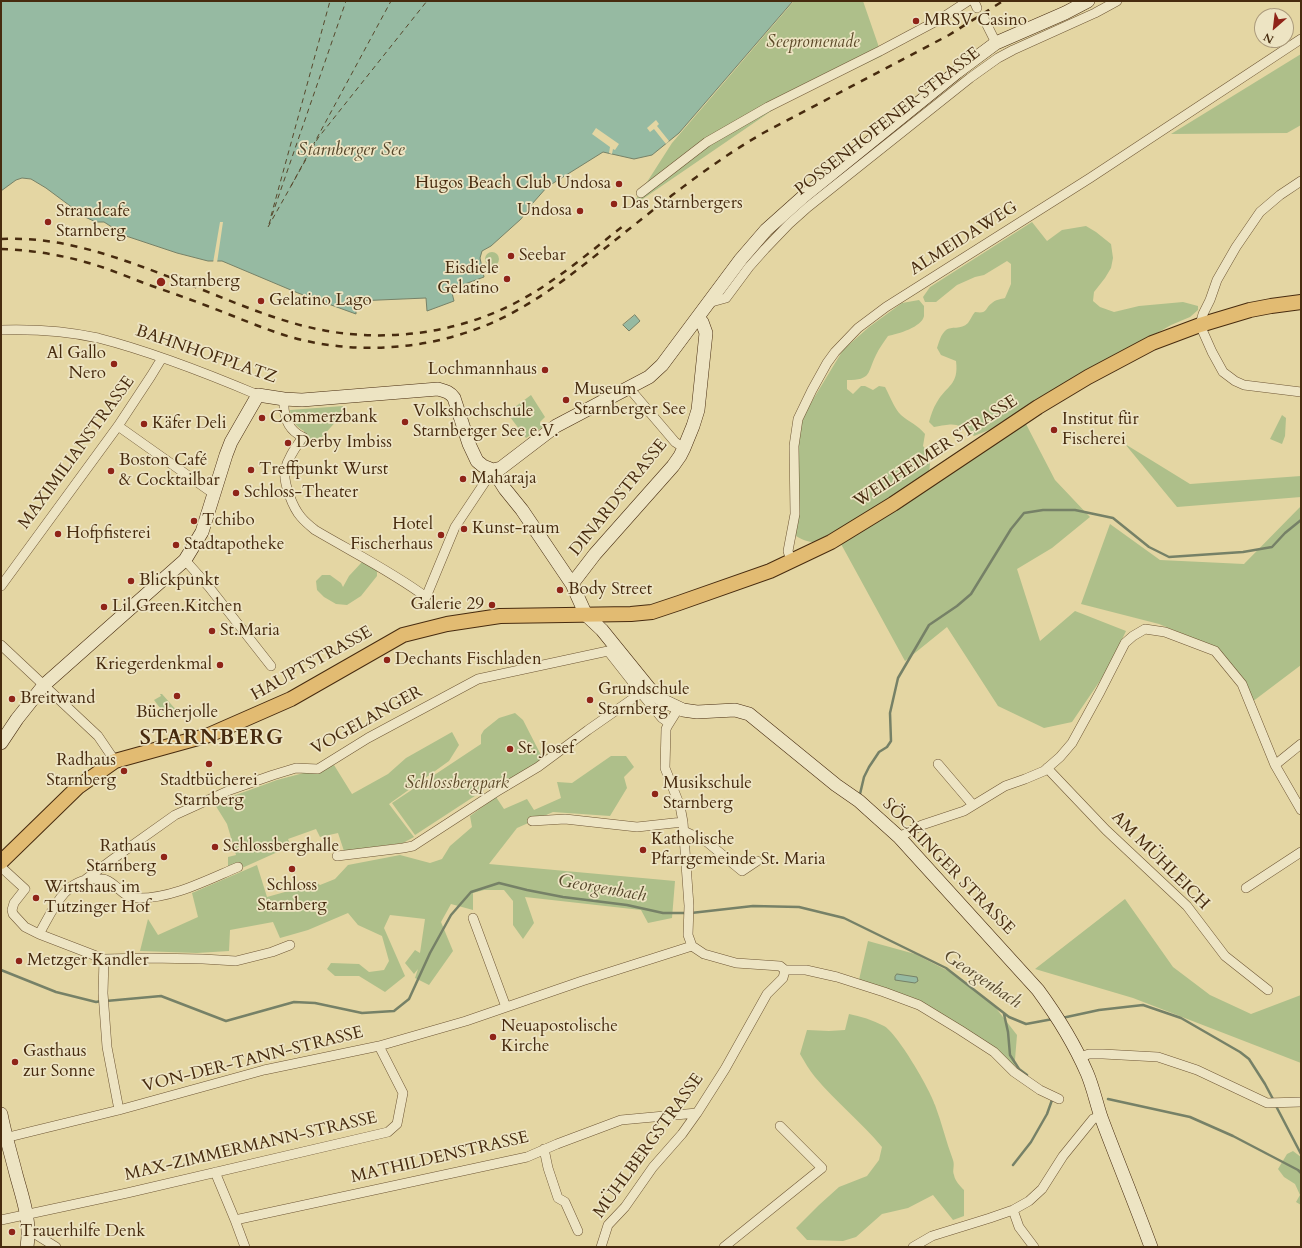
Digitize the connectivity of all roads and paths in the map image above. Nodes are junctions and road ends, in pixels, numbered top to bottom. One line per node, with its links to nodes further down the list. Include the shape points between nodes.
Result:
1 (968, 1): 8 (street, via 942,18 768,107 707,142)
2 (1088, 1): 6 (street, POSSENHOFENER STRASSE)
3 (1117, 1): 10 (street, POSSENHOFENER STRASSE, via 1013,50 970,78 789,224 749,267 726,298)
4 (984, 19): 6 (street)
5 (1301, 39): 24 (street, ALMEIDAWEG, via 886,307 858,328 827,363 798,419 794,446 795,514 788,551)
6 (996, 43): 10 (street, POSSENHOFENER STRASSE, via 804,196 766,230)
7 (1301, 181): 12 (street, via 1260,212 1217,280)
8 (642, 193)
9 (1301, 302): 12 (main road, WEILHEIMER STRASSE, via 1257,309)
10 (708, 303): 11 (street, POSSENHOFENER STRASSE)
11 (697, 318): 15 (street, POSSENHOFENER STRASSE, via 662,365 649,377); 20 (street, DINARDSTRASSE, via 702,322 706,333 698,410)
12 (1200, 325): 16 (street, via 1224,372 1235,381 1244,385); 24 (main road, WEILHEIMER STRASSE, via 1152,343 1088,377 1038,407 893,504 831,542)
13 (1, 330): 14 (street, BAHNHOFPLATZ, via 31,329 73,334 96,338)
14 (162, 358): 17 (street, BAHNHOFPLATZ); 19 (street, MAXIMILIANSTRASSE)
15 (629, 388): 20 (street, via 675,442); 21 (street, POSSENHOFENER STRASSE, via 562,422 501,468)
16 (1301, 392)
17 (258, 395): 18 (street, BAHNHOFPLATZ); 22 (street, via 231,442)
18 (284, 399): 21 (street, BAHNHOFPLATZ, via 438,389 448,391 454,398 477,460 482,466); 21 (street, via 283,410 286,420 294,431 303,436 285,471 292,503 298,513 316,530 387,570 426,597 455,527)
19 (118, 426): 22 (street); 26 (street, MAXIMILIANSTRASSE)
20 (684, 448): 25 (street, DINARDSTRASSE, via 673,466 595,554)
21 (492, 470): 25 (street)
22 (214, 494): 23 (street, via 202,532)
23 (185, 560): 29 (street, via 210,587); 30 (street)
24 (791, 561): 27 (main road, WEILHEIMER STRASSE, via 652,612)
25 (572, 584): 27 (street)
26 (1, 586)
27 (586, 615): 32 (street, SÖCKINGER STRASSE, via 602,630 649,688 659,698); 36 (main road, HAUPTSTRASSE, via 500,616 447,624 403,635 273,708 209,734)
28 (1, 644): 30 (street)
29 (271, 666)
30 (44, 685): 34 (street); 36 (street, via 98,736)
31 (641, 693): 33 (street); 46 (street, via 538,767 413,846); 51 (street, VOGELANGER, via 608,651 478,679 368,738 318,769 296,768 273,775 230,790 175,815)
32 (678, 709): 33 (street); 44 (street, SÖCKINGER STRASSE, via 689,712 735,710 749,714 859,801)
33 (669, 723): 43 (street, via 666,729 665,768 679,802)
34 (1, 743)
35 (1301, 744): 38 (street)
36 (115, 761): 48 (main road, HAUPTSTRASSE, via 78,787)
37 (938, 764): 40 (street)
38 (1275, 765): 39 (street, via 1242,684 1215,651 1165,632 1145,629 1125,643 1072,743); 41 (street)
39 (1047, 768): 40 (street, via 1025,780 1005,786); 59 (street, AM MÜHLEICH, via 1106,830 1187,906 1225,956)
40 (973, 805): 44 (street, via 964,811 910,830)
41 (1301, 810)
42 (532, 821): 43 (street, via 565,819 637,827)
43 (684, 826): 47 (street, via 742,871); 56 (street, via 689,906 688,935)
44 (899, 837): 62 (street, SÖCKINGER STRASSE, via 1038,990 1055,1012)
45 (1301, 852): 52 (street)
46 (337, 856)
47 (757, 861)
48 (1, 862)
49 (1, 867): 54 (street, via 25,890 14,903 13,914 25,927)
50 (238, 867): 51 (street, via 163,896 135,898 127,896 106,880)
51 (86, 880): 54 (street, via 67,890 60,898)
52 (1246, 888)
53 (473, 918): 60 (street)
54 (39, 934): 57 (street)
55 (290, 945): 57 (street, via 236,961)
56 (692, 946): 58 (street, via 704,954 736,963 780,966); 60 (street, VON-DER-TANN-STRASSE)
57 (104, 959): 65 (street, via 103,993 107,1047)
58 (785, 970): 63 (street, via 806,970 837,977 919,1005 994,1052 1014,1072 1040,1090); 67 (street, MÜHLBERGSTRASSE, via 783,978 767,994)
59 (1268, 990)
60 (506, 1007): 61 (street, VON-DER-TANN-STRASSE)
61 (379, 1046): 65 (street, VON-DER-TANN-STRASSE, via 264,1070); 72 (street, MAX-ZIMMERMANN-STRASSE, via 403,1093 397,1124 388,1132)
62 (1080, 1057): 64 (street, via 1103,1054 1158,1057 1197,1070 1269,1103); 68 (street, SÖCKINGER STRASSE)
63 (1060, 1099)
64 (1301, 1102)
65 (119, 1110): 70 (street, VON-DER-TANN-STRASSE)
66 (1, 1114): 70 (street)
67 (697, 1114): 71 (street, MATHILDENSTRASSE, via 621,1120); 82 (street, MÜHLBERGSTRASSE, via 653,1167 625,1207 608,1225)
68 (1101, 1116): 73 (street, via 1093,1119 1063,1156 1042,1189 1029,1201); 86 (street, SÖCKINGER STRASSE)
69 (780, 1126): 83 (street, via 822,1168)
70 (3, 1138): 74 (street)
71 (544, 1149): 76 (street, MATHILDENSTRASSE, via 527,1157); 77 (street, via 558,1198 565,1202)
72 (215, 1172): 74 (street, MAX-ZIMMERMANN-STRASSE); 76 (street)
73 (1013, 1210): 84 (street, via 932,1236); 85 (street)
74 (27, 1214): 75 (street, MAX-ZIMMERMANN-STRASSE); 78 (street)
75 (1, 1220)
76 (235, 1220): 81 (street)
77 (578, 1231)
78 (29, 1233): 79 (street); 80 (street, via 44,1238)
79 (27, 1247)
80 (56, 1247)
81 (245, 1247)
82 (601, 1247)
83 (724, 1247)
84 (913, 1247)
85 (1034, 1247)
86 (1151, 1247)

